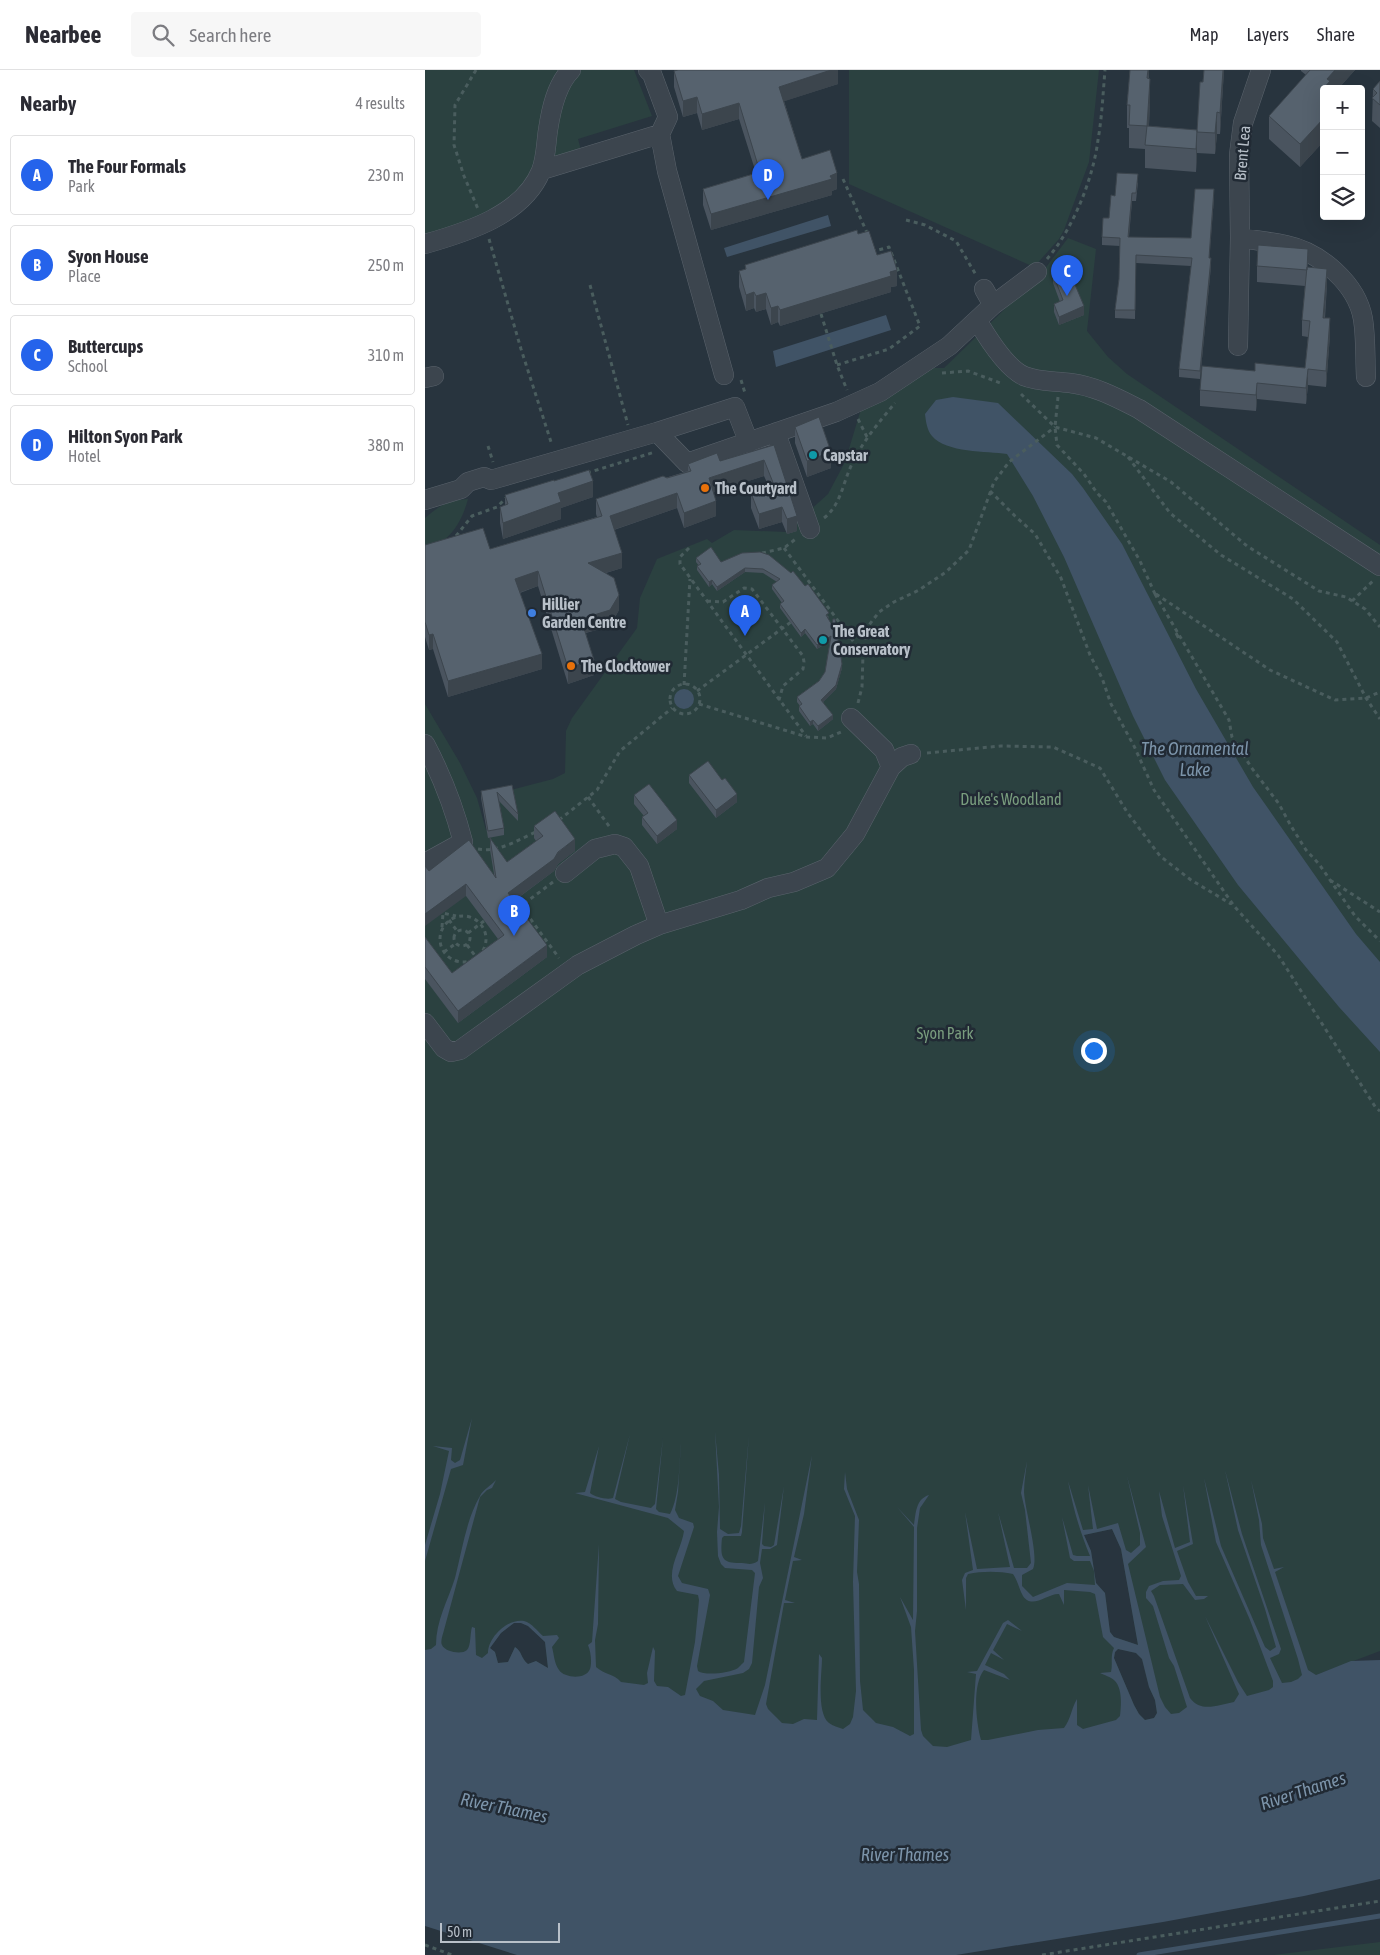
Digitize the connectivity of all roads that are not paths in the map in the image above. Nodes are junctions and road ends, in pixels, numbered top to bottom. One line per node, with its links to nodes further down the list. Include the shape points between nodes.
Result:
1 (571, 70): 5 (street, via 552,107)
2 (648, 70): 4 (street, via 668,117)
3 (1261, 70): 6 (street, Brent Lea, via 1243,123 1239,155)
4 (660, 134): 5 (street); 11 (street, via 667,171)
5 (542, 170): 7 (street, via 513,207 470,230)
6 (1241, 238): 10 (street, Brent Lea); 12 (street, via 1288,245 1319,259 1341,276 1355,296 1363,318)
7 (425, 244)
8 (1037, 272): 9 (street, via 988,297)
9 (977, 320): 14 (street, via 949,346 857,409 836,412); 18 (street, via 997,351 1024,376 1100,390 1139,408)
10 (1238, 346)
11 (724, 375)
12 (1366, 377)
13 (657, 432): 15 (street, via 687,463); 15 (street, via 735,408); 16 (street, via 491,480 484,477 468,482 461,489)
14 (777, 432): 15 (street); 17 (street)
15 (749, 443)
16 (425, 500)
17 (810, 528)
18 (1380, 566)
19 (851, 718): 22 (street, via 884,750)
20 (425, 744): 23 (street, via 441,773 463,842)
21 (911, 754): 22 (street)
22 (891, 767): 25 (street, via 855,834 827,868 741,900)
23 (425, 863)
24 (565, 872): 25 (street, via 595,849 615,844 624,847 639,866)
25 (659, 925): 26 (street, via 578,964 460,1050 451,1052 444,1048)
26 (425, 1024)

